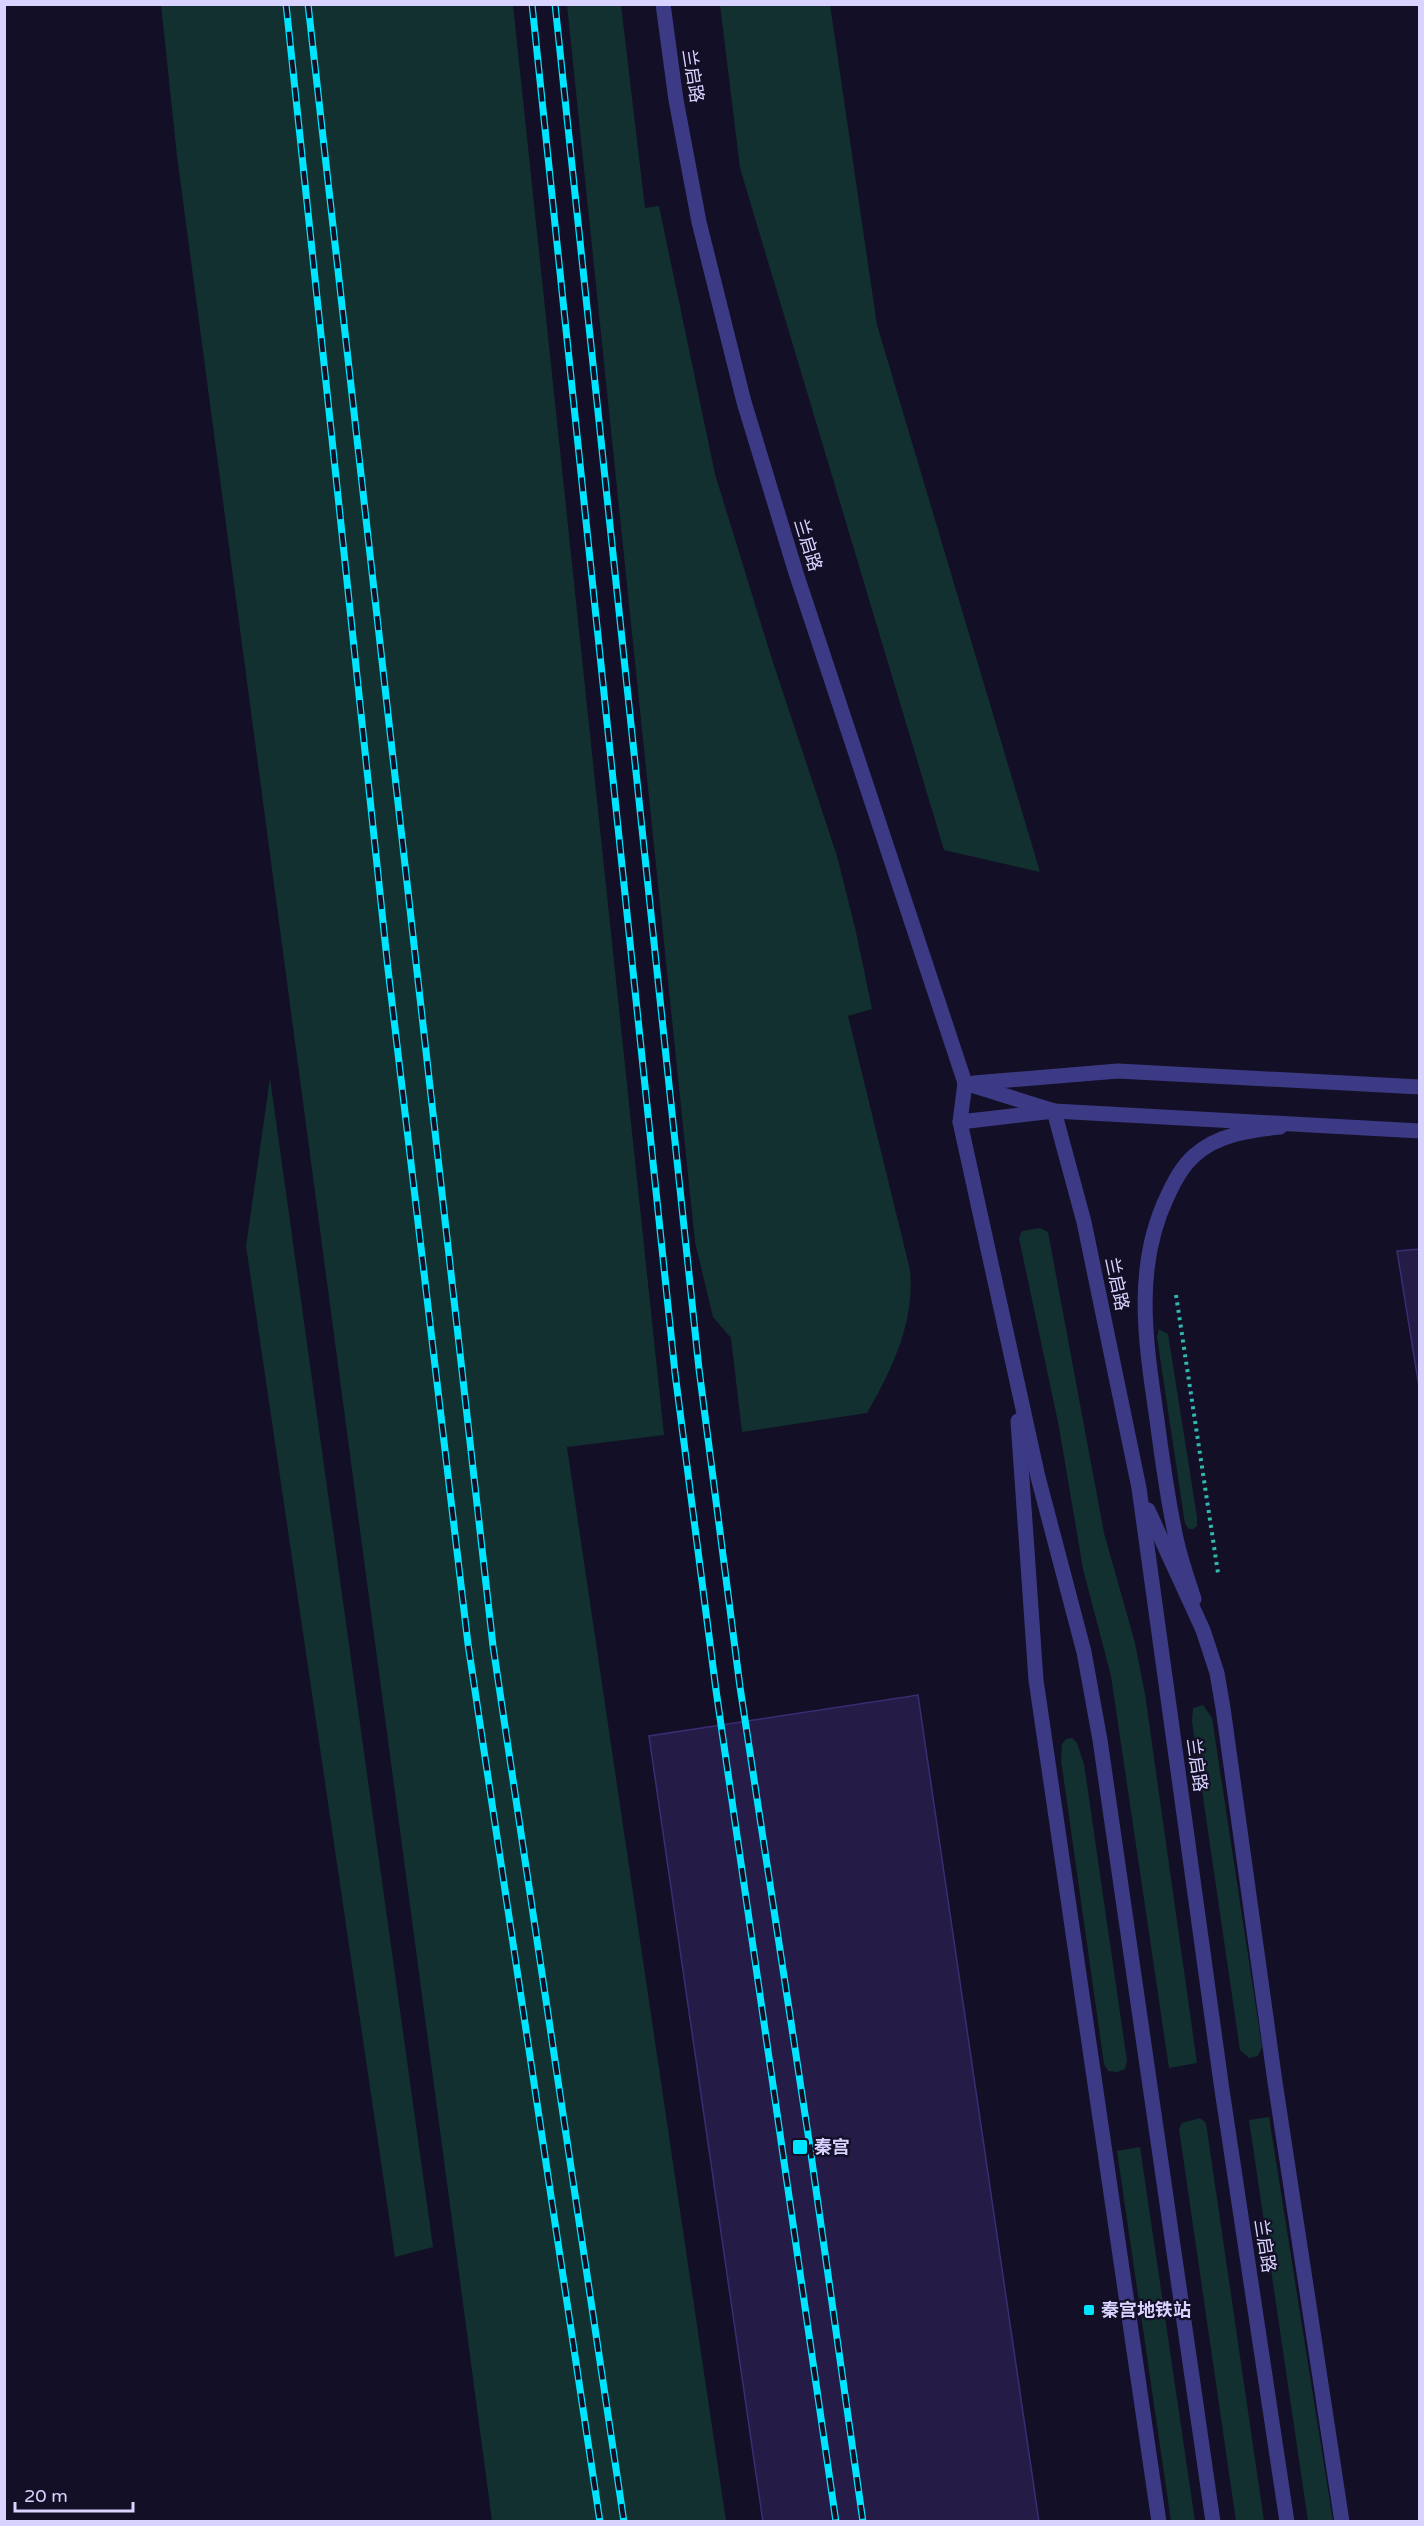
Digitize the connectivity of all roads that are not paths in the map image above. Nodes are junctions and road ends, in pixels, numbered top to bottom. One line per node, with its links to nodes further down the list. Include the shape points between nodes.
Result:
1 (663, 4): 2 (street, 兰启路, via 699,222 744,402 796,573)
2 (965, 1083): 3 (street, via 1118,1071); 4 (street); 5 (street, 兰启路)
3 (1419, 1087)
4 (1054, 1111): 5 (street); 6 (street); 9 (street, 兰启路, via 1084,1222)
5 (960, 1122): 8 (street, 兰启路)
6 (1307, 1125): 7 (street); 10 (street, via 1238,1133 1213,1142 1194,1155 1177,1176 1151,1241 1145,1273 1146,1342 1175,1535)
7 (1419, 1131)
8 (1008, 1341): 11 (street, via 1021,1458 1036,1680); 12 (street, 兰启路, via 1038,1477 1084,1652 1100,1740)
9 (1140, 1488): 10 (street); 13 (street, 兰启路, via 1222,2090)
10 (1203, 1630): 14 (street, via 1224,1708 1275,2082)
11 (1159, 2522)
12 (1213, 2522)
13 (1287, 2522)
14 (1342, 2522)

